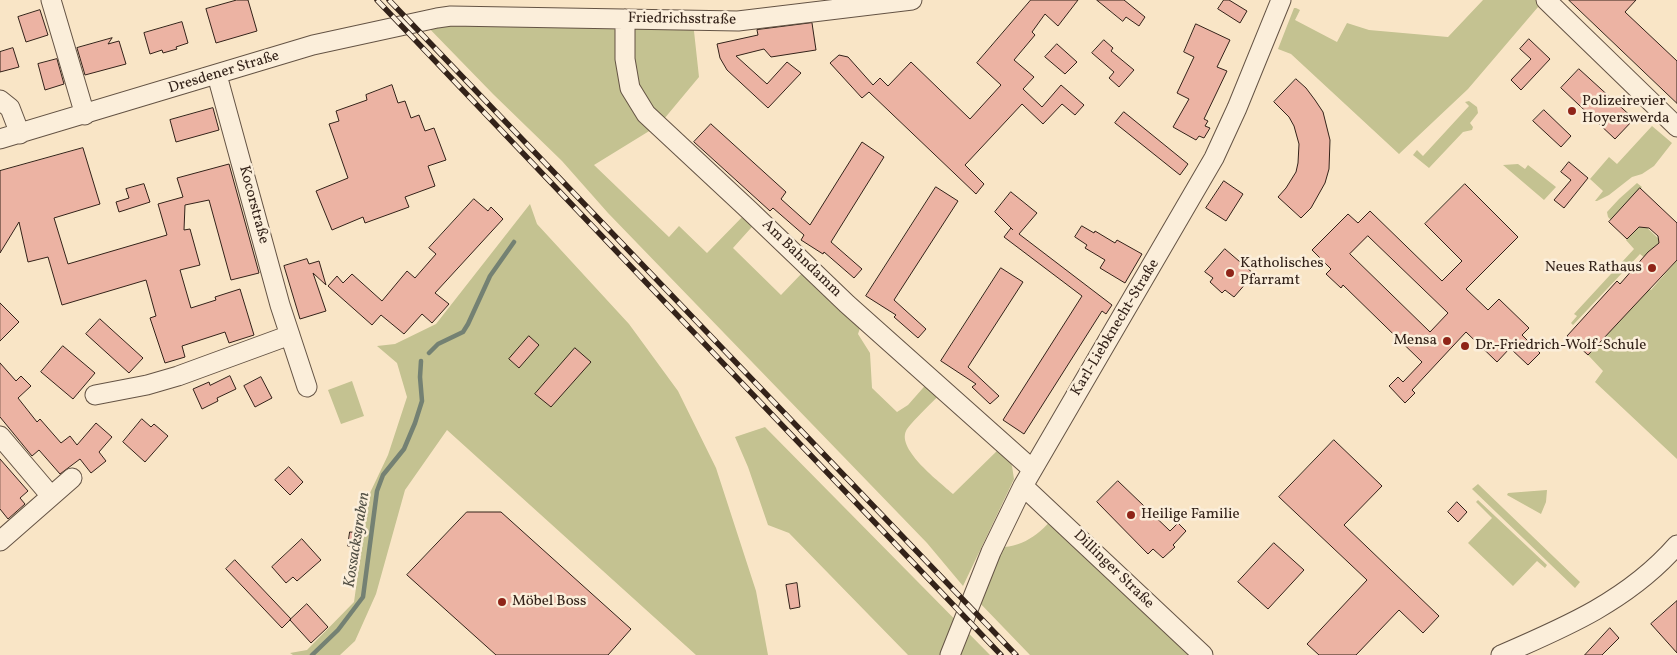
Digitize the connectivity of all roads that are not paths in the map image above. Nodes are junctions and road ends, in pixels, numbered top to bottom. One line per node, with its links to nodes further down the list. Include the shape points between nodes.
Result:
1 (51, 0): 9 (street)
2 (912, 0): 6 (street, Friedrichsstraße, via 738,21)
3 (1280, 0): 17 (street, Karl-Liebknecht-Straße, via 1238,108 1214,158)
4 (1546, 0): 10 (street)
5 (449, 8): 6 (street, Friedrichsstraße); 7 (street, Dresdener Straße, via 411,23 337,40)
6 (625, 19): 17 (street, Am Bahndamm, via 625,59 630,88 646,114 852,309)
7 (218, 75): 9 (street, Dresdener Straße); 13 (street, Kocorstraße)
8 (0, 100): 11 (street, via 10,108)
9 (85, 115): 11 (street, Dresdener Straße)
10 (1677, 127)
11 (20, 134): 12 (street, Dresdener Straße)
12 (0, 139)
13 (290, 335): 14 (street, Kocorstraße); 15 (street, via 178,376)
14 (307, 387)
15 (95, 395)
16 (0, 436): 20 (street)
17 (1032, 470): 19 (street, Karl-Liebknecht-Straße)
18 (72, 478): 20 (street)
19 (1023, 486): 23 (street, Karl-Liebknecht-Straße, via 991,552); 24 (street, Dillinger Straße)
20 (51, 496): 21 (street)
21 (0, 541)
22 (1677, 545): 25 (street, via 1646,576 1602,608)
23 (950, 655)
24 (1203, 655)
25 (1501, 655)

